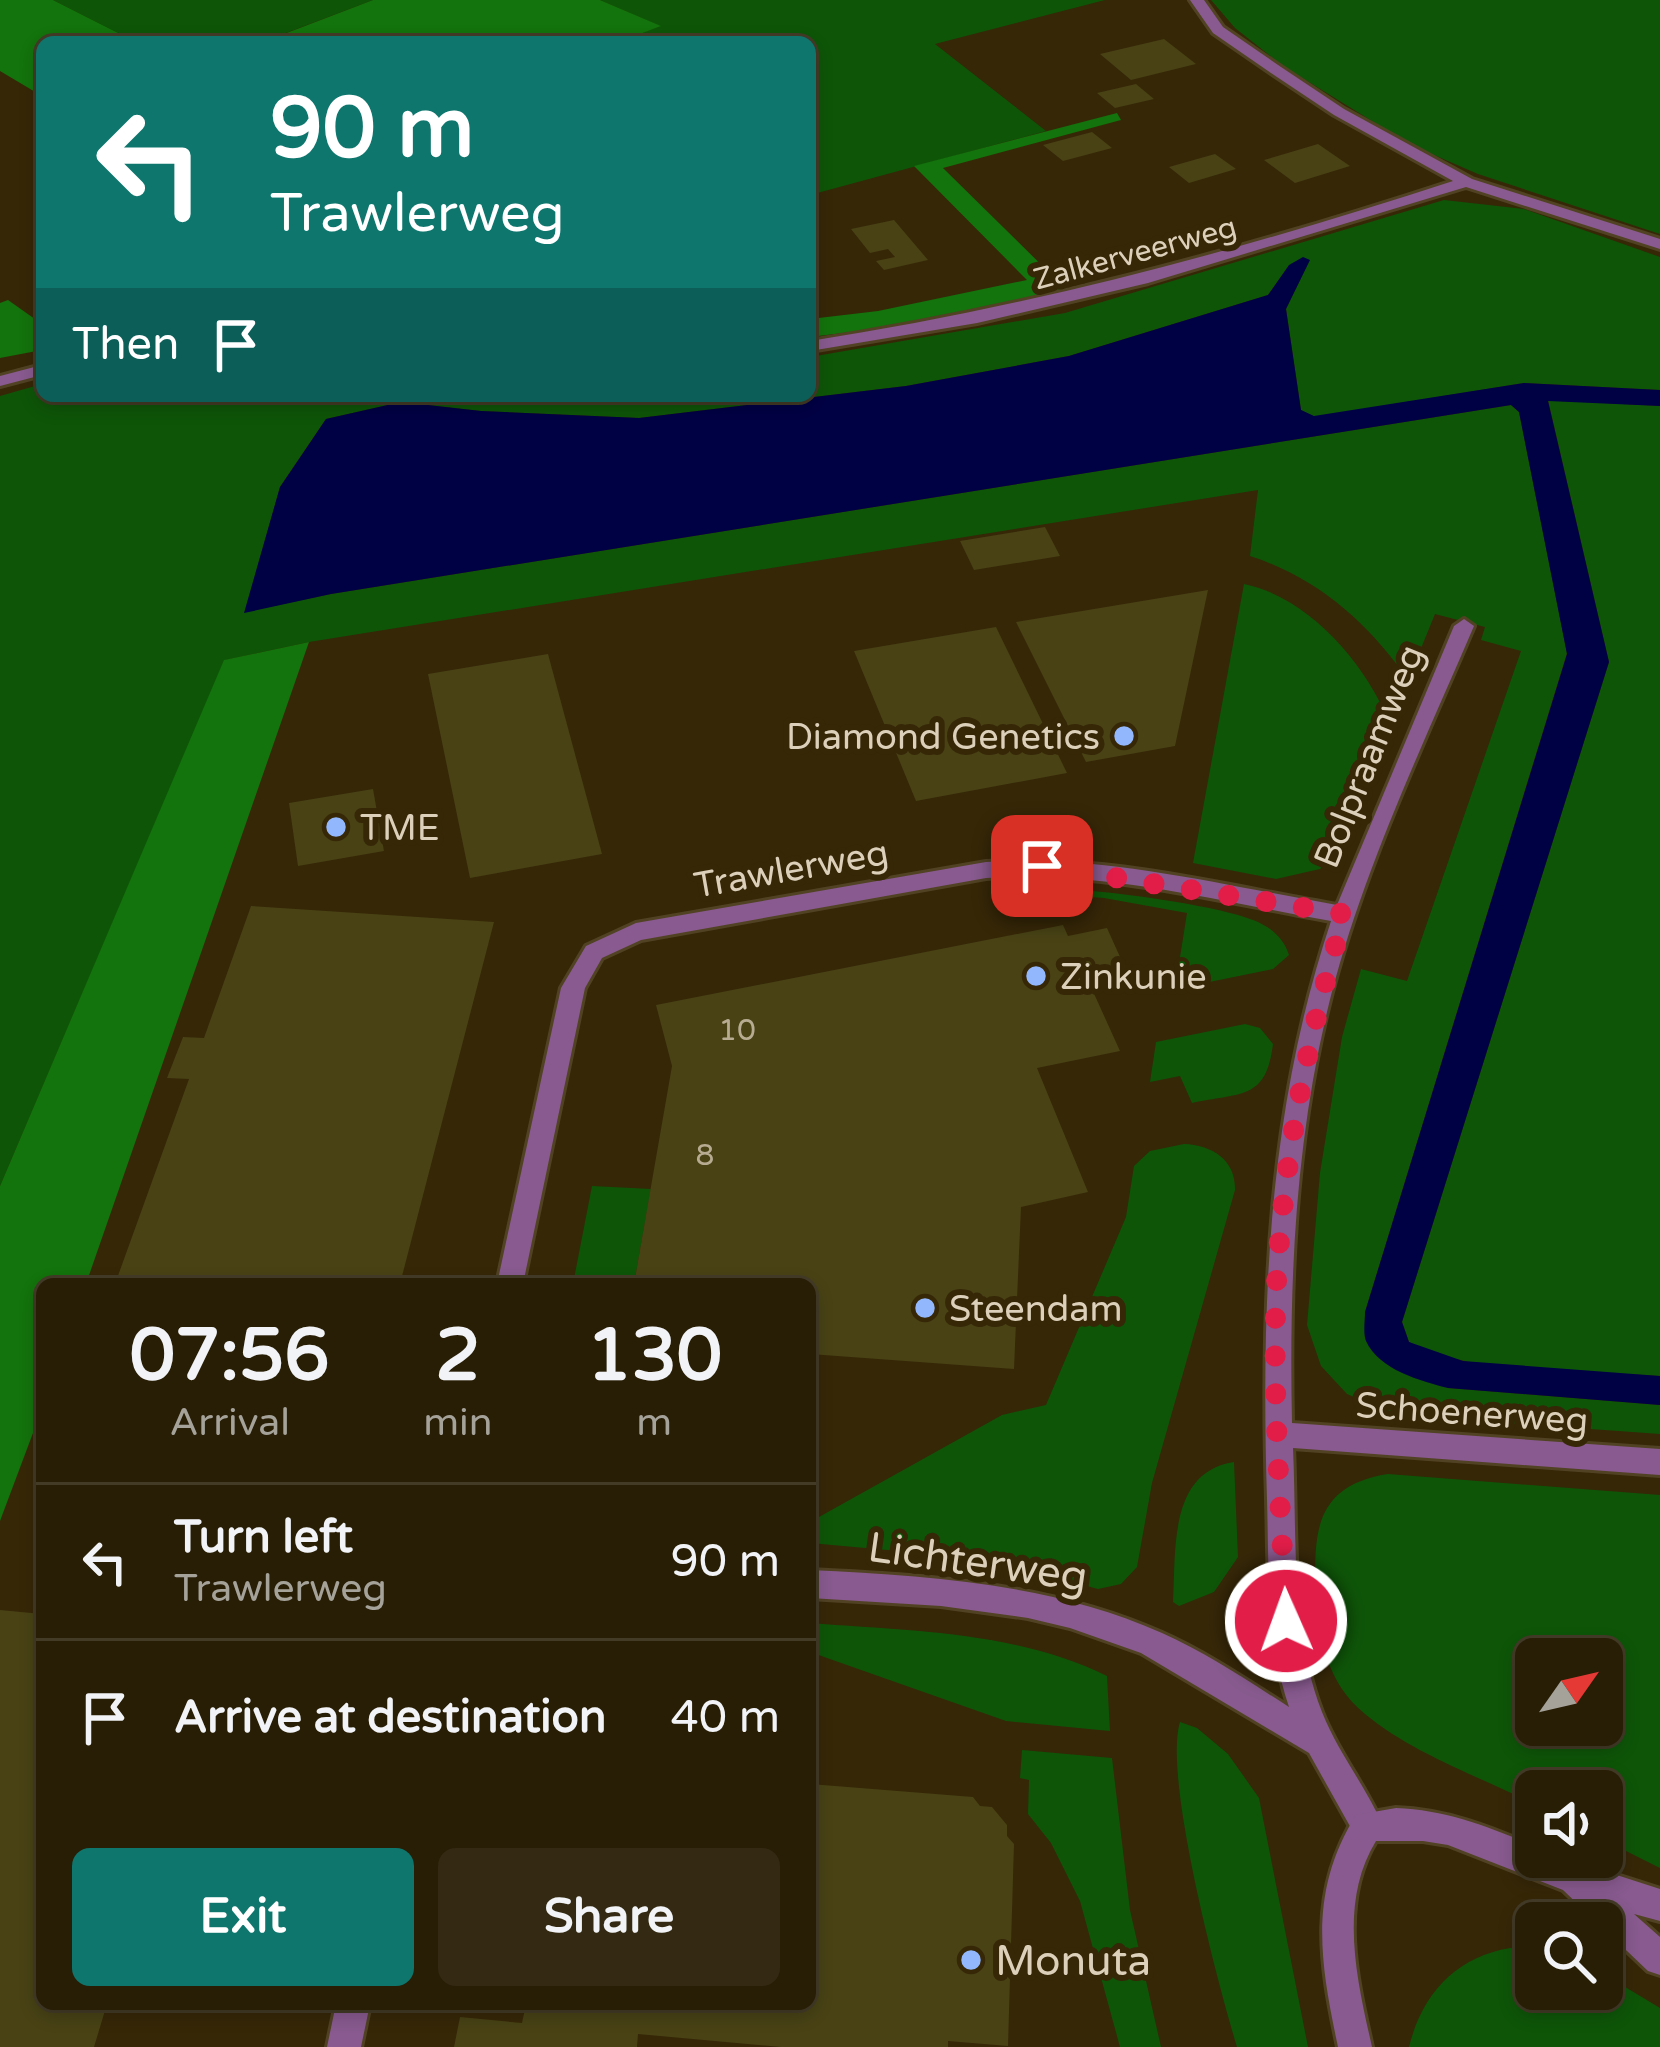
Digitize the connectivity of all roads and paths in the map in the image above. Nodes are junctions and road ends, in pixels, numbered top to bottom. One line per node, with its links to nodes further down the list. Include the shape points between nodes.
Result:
1 (1197, 0): 2 (street, via 1218,30 1276,70)
2 (1466, 182): 3 (street); 4 (street, Zalkerveerweg, via 1042,307)
3 (1660, 244)
4 (816, 345)
5 (36, 372): 6 (street)
6 (0, 381)
7 (1464, 626): 8 (street, Bolpraamweg)
8 (1345, 914): 9 (street, Trawlerweg, via 1042,866 636,932 594,952 573,988); 10 (street, Bolpraamweg, via 1294,1124 1277,1274)
9 (511, 1278)
10 (1278, 1434): 11 (street, Schoenerweg); 13 (street, Bolpraamweg, via 1286,1621)
11 (1660, 1462)
12 (816, 1584): 13 (street, Lichterweg, via 925,1590 1084,1618 1152,1643)
13 (1318, 1742): 14 (street, Bolpraamweg)
14 (1367, 1826): 15 (street, via 1407,1820 1452,1828); 22 (street, via 1342,1870 1338,1936)
15 (1515, 1854)
16 (1571, 1878): 19 (street)
17 (1573, 1878): 18 (street)
18 (1660, 1905)
19 (1660, 1959)
20 (352, 2010): 21 (street)
21 (344, 2047)
22 (1355, 2047)

